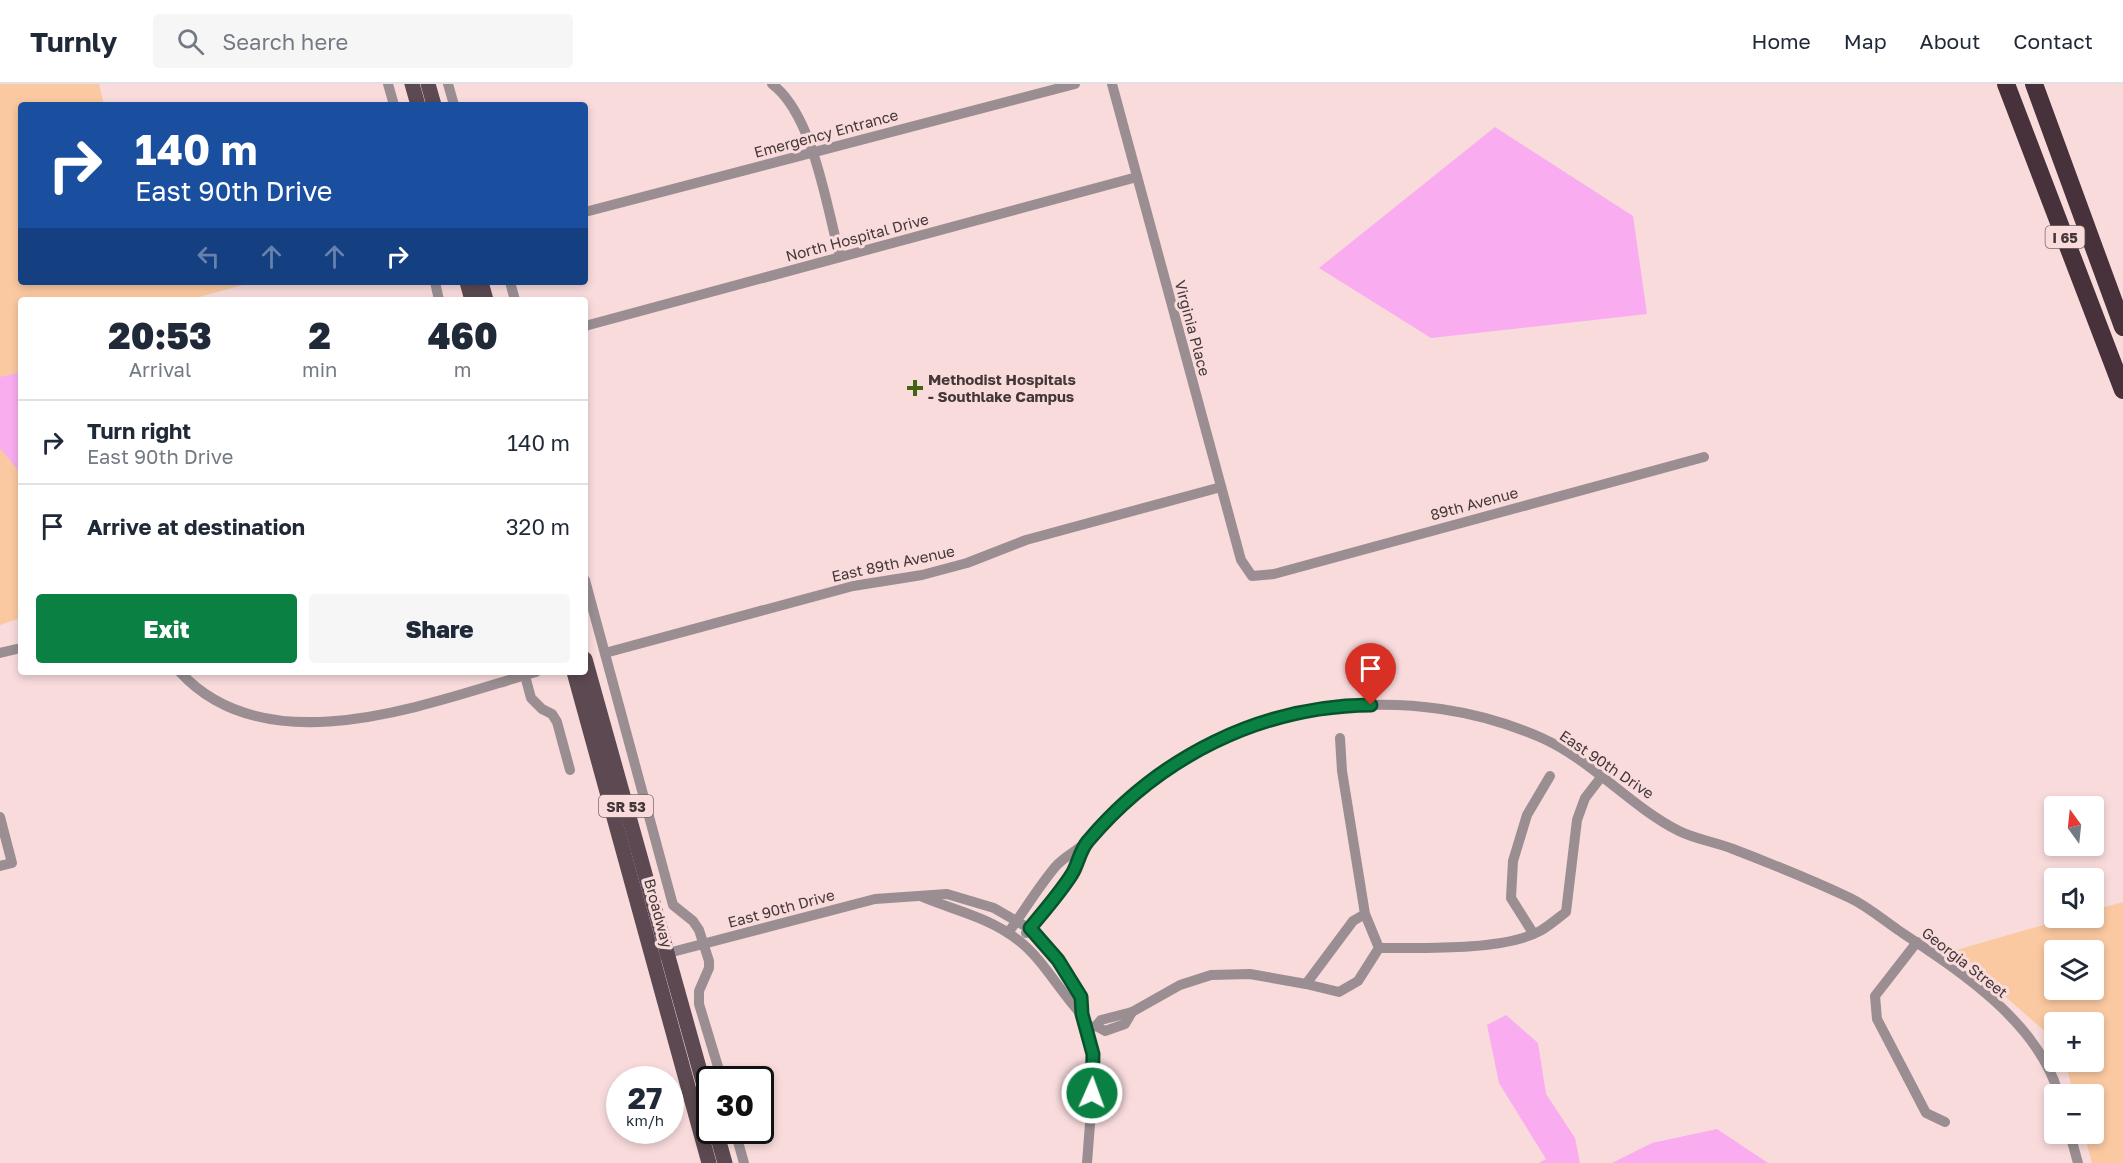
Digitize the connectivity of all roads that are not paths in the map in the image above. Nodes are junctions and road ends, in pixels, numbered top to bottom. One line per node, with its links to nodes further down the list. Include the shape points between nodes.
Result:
1 (388, 84): 10 (street)
2 (412, 84): 11 (main road)
3 (428, 84): 12 (main road)
4 (448, 84): 13 (street)
5 (772, 84): 14 (street, via 798,113)
6 (1075, 84): 14 (street, Emergency Entrance)
7 (1112, 84): 15 (street, Virginia Place)
8 (2006, 84): 20 (highway, I 65)
9 (2034, 84): 19 (highway, I 65)
10 (393, 102)
11 (417, 102)
12 (433, 102)
13 (453, 102)
14 (812, 152): 16 (street, Emergency Entrance); 17 (street)
15 (1137, 177): 17 (street, North Hospital Drive); 22 (street, Virginia Place)
16 (588, 211)
17 (840, 257): 18 (street, North Hospital Drive)
18 (588, 325)
19 (2123, 327)
20 (2123, 390)
21 (1704, 457): 23 (street, 89th Avenue, via 1274,574)
22 (1221, 487): 23 (street, Virginia Place, via 1241,560); 27 (street, East 89th Avenue, via 1026,540 945,569 853,586)
23 (1252, 576)
24 (588, 591): 27 (street)
25 (18, 649): 26 (street)
26 (0, 653)
27 (605, 653): 49 (street, via 673,905 693,921)
28 (588, 671): 51 (main road, Broadway / SR 53)
29 (183, 675): 30 (street, via 217,702 262,718 292,722 393,712)
30 (522, 675)
31 (529, 675): 34 (street, via 531,698 557,722)
32 (575, 675): 51 (main road, Broadway / SR 53)
33 (1340, 738): 41 (street)
34 (570, 770)
35 (1550, 776): 46 (street, via 1527,815 1513,861 1511,898)
36 (1602, 776): 38 (street, East 90th Drive, via 1543,739 1454,710 1349,705 1302,711 1255,724 1170,766 1122,804); 43 (street, East 90th Drive, via 1679,831 1820,885 1854,900); 46 (street, via 1585,798 1577,820 1566,912)
37 (0, 817): 39 (street, via 12,862)
38 (1085, 844): 42 (street, East 90th Drive, via 1058,863); 44 (street, East 90th Drive, via 1072,873)
39 (0, 866)
40 (919, 896): 42 (street, East 90th Drive, via 958,896); 45 (street, East 90th Drive); 49 (street, East 90th Drive, via 875,899)
41 (1365, 914): 50 (street); 52 (street, via 1353,921)
42 (1017, 920): 44 (street, East 90th Drive); 45 (street, East 90th Drive)
43 (1883, 920): 48 (street, Georgia Street)
44 (1030, 928): 47 (street, East 90th Drive); 53 (street, via 1074,982 1081,997)
45 (1008, 933): 47 (street, East 90th Drive)
46 (1533, 933): 50 (street, via 1498,943)
47 (1020, 941): 53 (street)
48 (1917, 942): 57 (street, Georgia Street, via 1989,997 2031,1040); 58 (street, via 1875,996 1874,1008 1926,1113)
49 (704, 944): 51 (street, East 90th Drive); 56 (street, via 709,968 701,981 699,1004)
50 (1379, 948): 52 (street, via 1358,981 1339,992)
51 (660, 955): 55 (main road, Broadway / SR 53); 62 (main road, Broadway / SR 53)
52 (1306, 984): 54 (street, via 1250,974 1212,975 1180,985 1132,1012 1101,1020)
53 (1082, 1014): 54 (street)
54 (1091, 1027): 65 (street, via 1094,1072)
55 (697, 1066)
56 (718, 1066)
57 (2053, 1084)
58 (1945, 1122)
59 (720, 1144): 63 (main road)
60 (739, 1144): 64 (street)
61 (2073, 1144): 66 (street)
62 (710, 1163)
63 (725, 1163)
64 (744, 1163)
65 (1087, 1163)
66 (2078, 1163)

